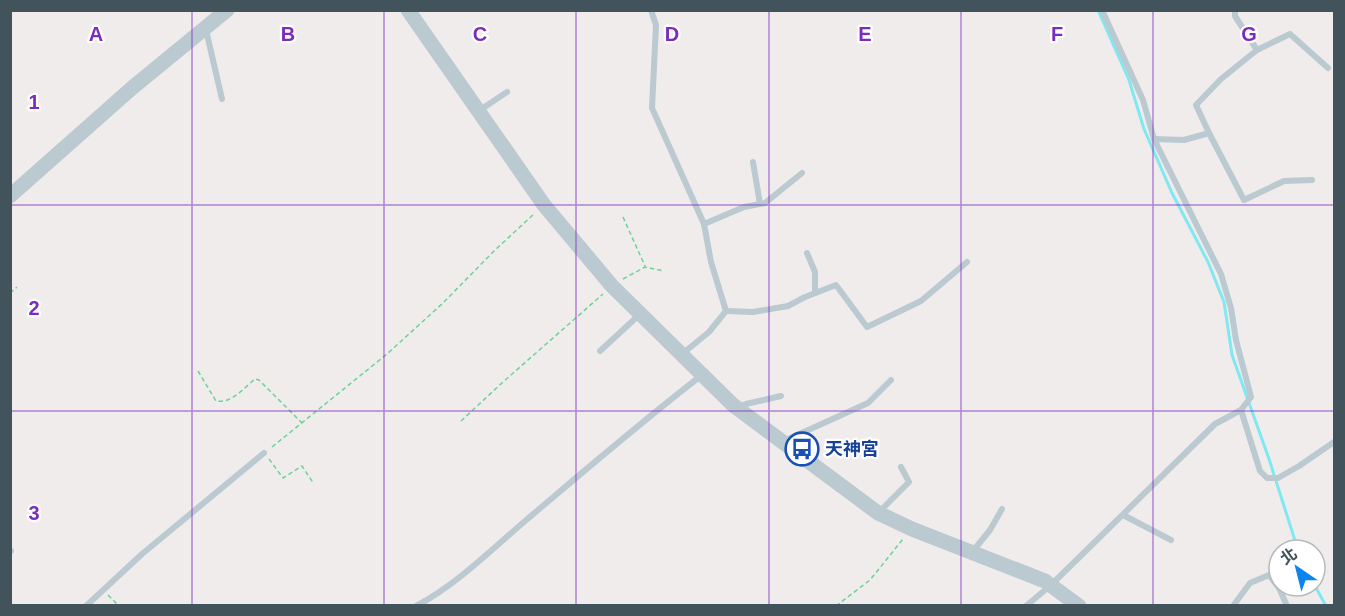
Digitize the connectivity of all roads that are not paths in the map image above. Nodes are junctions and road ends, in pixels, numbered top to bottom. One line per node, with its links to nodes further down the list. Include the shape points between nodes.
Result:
1 (227, 10): 6 (street)
2 (408, 10): 11 (street)
3 (651, 10): 19 (lane, via 656,25 652,108)
4 (1102, 10): 13 (lane, via 1143,100)
5 (1235, 10): 7 (lane)
6 (205, 28): 10 (lane); 17 (street)
7 (1257, 50): 8 (lane, via 1290,34); 12 (lane, via 1196,105)
8 (1328, 68)
9 (507, 92): 11 (lane)
10 (222, 99)
11 (478, 111): 24 (street, via 544,205)
12 (1209, 134): 13 (lane, via 1184,140); 16 (lane, via 1244,200 1284,181)
13 (1154, 139): 31 (lane, via 1221,274 1251,397)
14 (753, 162): 18 (lane)
15 (802, 173): 18 (lane)
16 (1312, 180)
17 (10, 196)
18 (760, 204): 19 (lane)
19 (704, 224): 23 (lane)
20 (807, 253): 22 (lane, via 815,272)
21 (967, 262): 22 (lane, via 921,302 867,327 836,285)
22 (815, 293): 23 (lane, via 788,306 753,312)
23 (726, 311): 26 (lane, via 709,332)
24 (640, 314): 25 (lane); 26 (street)
25 (600, 351)
26 (682, 354): 27 (street)
27 (702, 375): 30 (street); 43 (lane, via 472,566)
28 (891, 380): 32 (lane, via 868,403)
29 (781, 396): 30 (lane)
30 (737, 407): 32 (street)
31 (1241, 410): 33 (lane, via 1260,471 1267,478 1278,478); 38 (lane, via 1215,424)
32 (784, 442): 37 (street)
33 (1335, 442)
34 (264, 453): 42 (lane)
35 (901, 467): 37 (lane, via 909,482)
36 (1002, 509): 40 (lane)
37 (878, 513): 40 (street)
38 (1123, 515): 39 (lane); 41 (lane)
39 (1171, 540)
40 (972, 553): 41 (street)
41 (1051, 585): 44 (lane); 45 (street)
42 (86, 606)
43 (416, 606)
44 (1026, 606)
45 (1078, 606)
46 (1233, 606): 47 (lane, via 1250,583 1269,575)
47 (1287, 606)

